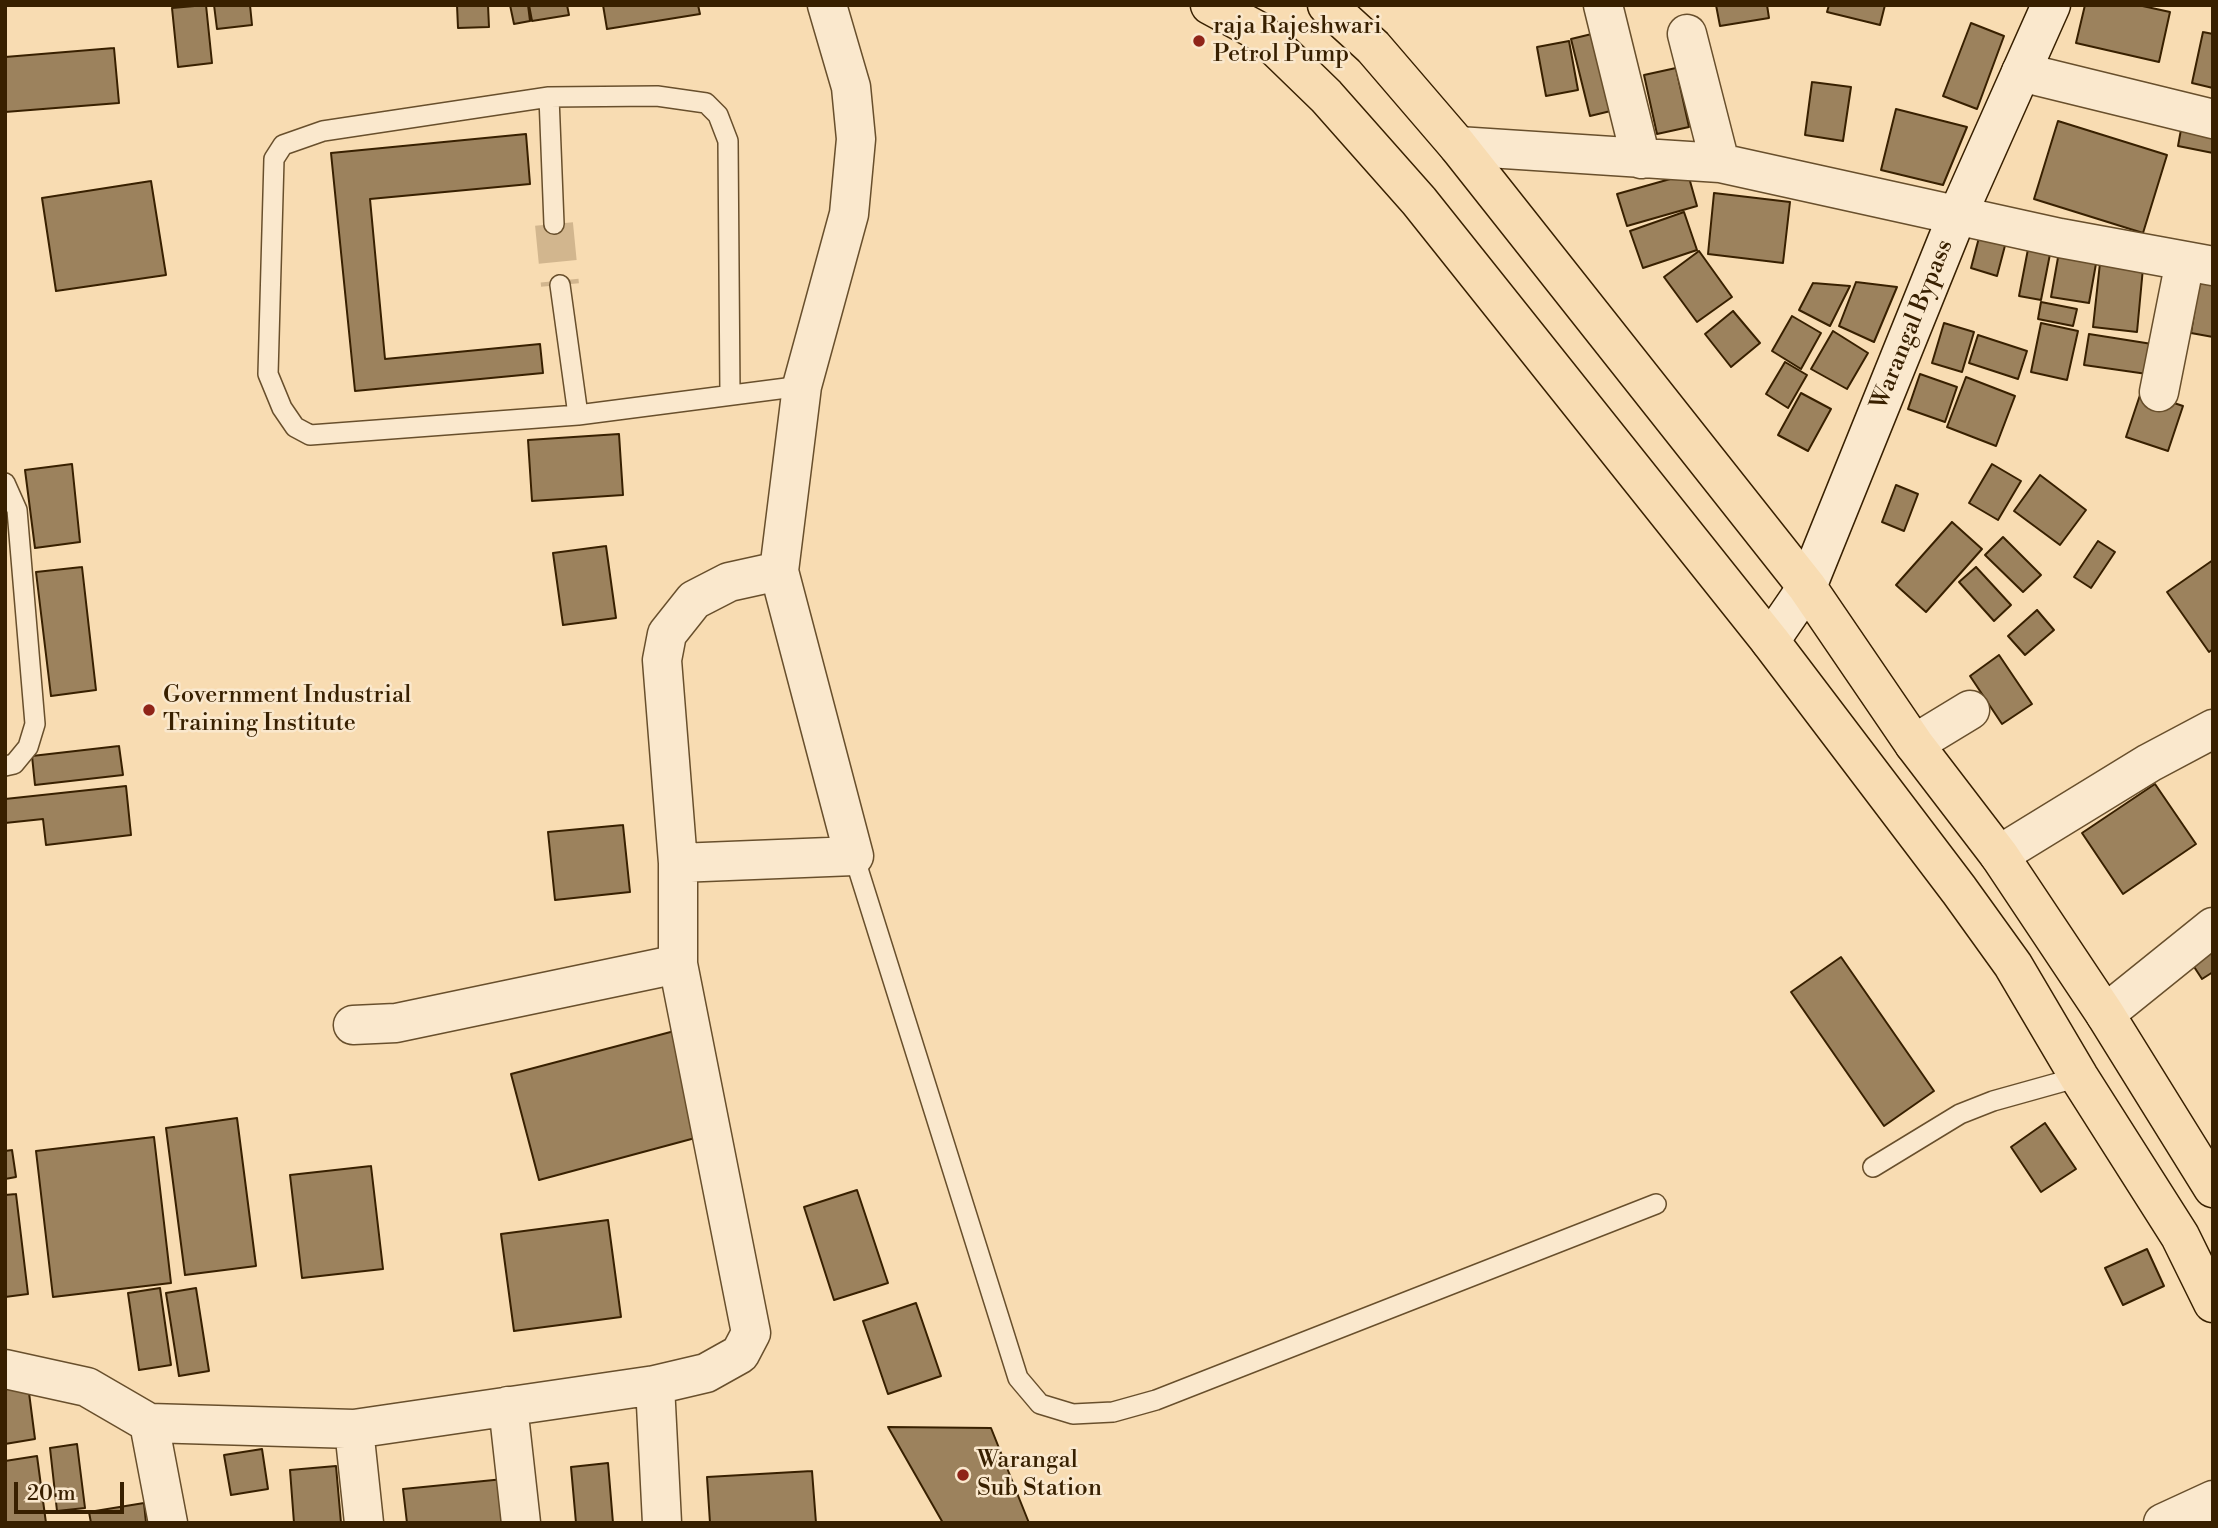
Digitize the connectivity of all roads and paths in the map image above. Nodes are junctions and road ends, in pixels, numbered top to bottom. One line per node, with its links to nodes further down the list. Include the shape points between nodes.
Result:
1 (827, 5): 17 (street, via 851,87 856,139 849,214)
2 (1327, 5): 10 (main road, via 1373,47)
3 (1603, 5): 11 (street)
4 (2051, 5): 7 (street, Warangal Bypass)
5 (1222, 9): 24 (main road, via 1260,32 1326,96 1419,201)
6 (1687, 34): 12 (street)
7 (2021, 72): 9 (street); 13 (street, Warangal Bypass)
8 (549, 97): 14 (lane); 19 (lane, via 657,96 706,103 718,115 727,141); 20 (lane, via 323,131 283,145 274,159 268,374 295,427 310,435)
9 (2213, 119)
10 (1458, 146): 11 (street); 23 (main road)
11 (1641, 159): 12 (street)
12 (1720, 163): 13 (street)
13 (1957, 216): 15 (street); 23 (street, Warangal Bypass)
14 (554, 224)
15 (2199, 264): 18 (street)
16 (559, 285): 20 (lane)
17 (802, 386): 19 (lane); 22 (street)
18 (2159, 392)
19 (730, 395): 20 (lane)
20 (578, 415)
21 (5, 483): 28 (lane, via 17,510 35,724 28,747 14,764)
22 (779, 571): 30 (street); 31 (street, via 729,582 694,600 667,634 662,660)
23 (1807, 587): 24 (street, Warangal Bypass); 27 (main road)
24 (1770, 641): 36 (main road, via 2005,954)
25 (1970, 710): 27 (street)
26 (2213, 729): 29 (street)
27 (1914, 744): 29 (main road)
28 (5, 766)
29 (1999, 855): 34 (main road)
30 (854, 856): 31 (street); 39 (lane, via 1018,1378 1040,1404 1073,1414 1113,1412 1156,1400)
31 (678, 863): 33 (street)
32 (2213, 927): 34 (street)
33 (678, 964): 35 (street, via 396,1023); 42 (street, via 751,1333 740,1354 706,1373)
34 (2105, 1014): 38 (main road)
35 (353, 1025)
36 (2079, 1077): 37 (lane, via 1960,1114); 40 (main road, via 2179,1236)
37 (1873, 1167)
38 (2212, 1185)
39 (1656, 1204)
40 (2213, 1303)
41 (5, 1369): 44 (street, via 87,1387)
42 (655, 1385): 43 (street); 50 (street)
43 (508, 1406): 45 (street); 49 (street)
44 (149, 1423): 45 (street); 47 (street)
45 (354, 1429): 48 (street)
46 (2213, 1500): 51 (street)
47 (168, 1523)
48 (364, 1523)
49 (521, 1523)
50 (662, 1523)
51 (2163, 1523)

